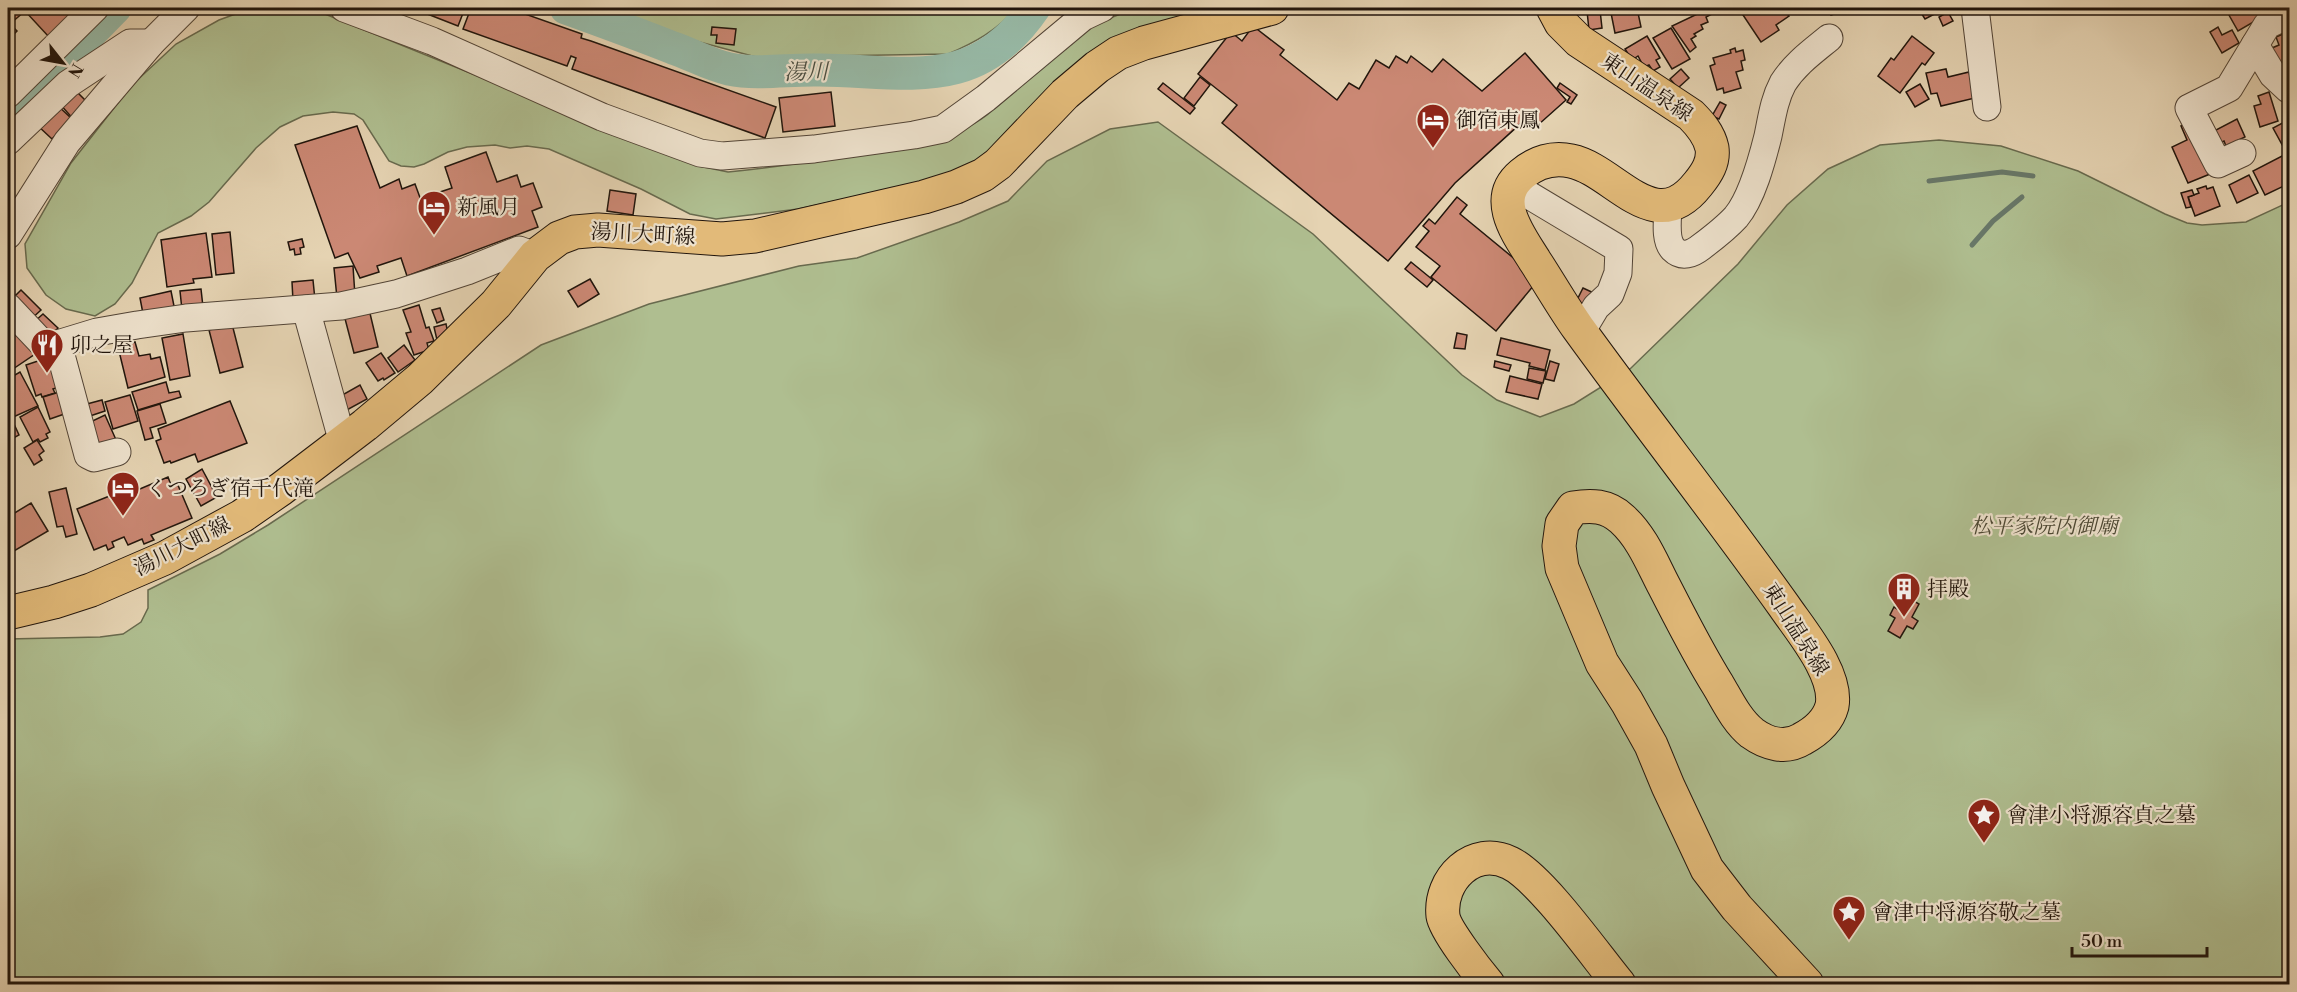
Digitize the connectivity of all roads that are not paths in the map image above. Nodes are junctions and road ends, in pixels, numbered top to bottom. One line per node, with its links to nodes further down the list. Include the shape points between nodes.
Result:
1 (95, 8): 12 (street)
2 (186, 8): 10 (street)
3 (345, 8): 4 (street, via 432,41 602,117 700,153 722,156 814,149 943,129 1083,17)
4 (1102, 8)
5 (1272, 8): 22 (main road, 湯川大町線, via 1118,53 1065,94 998,164 956,187 755,236 722,239 598,230 575,232 559,238)
6 (1553, 8): 20 (main road, 東山温泉線, via 1579,41 1700,123 1712,147 1708,171 1685,198)
7 (1975, 8): 16 (street)
8 (2289, 14): 11 (street, via 2267,25)
9 (1829, 38): 20 (street, via 1796,66 1784,83 1774,103 1754,185 1737,215 1696,251 1678,254 1668,238)
10 (152, 43): 13 (street, via 130,43); 21 (street, via 67,142)
11 (2255, 45): 14 (street, via 2273,75); 18 (street, via 2229,88 2189,108 2218,164)
12 (45, 59): 13 (street); 15 (street)
13 (68, 83): 17 (street)
14 (2288, 89)
15 (8, 94)
16 (1987, 107)
17 (8, 141)
18 (2242, 153)
19 (1512, 185): 20 (main road, via 1532,165 1547,160 1570,160 1637,198); 25 (main road, 東山温泉線, via 1508,206 1515,229); 25 (street, via 1618,249 1618,273 1610,294 1596,307)
20 (1668, 204)
21 (8, 236)
22 (535, 256): 24 (street, via 519,250 396,294); 27 (main road, 湯川大町線, via 496,304 420,379)
23 (8, 307): 26 (street, via 42,343)
24 (306, 309): 26 (street, via 186,318 97,333); 27 (street)
25 (1581, 332): 32 (main road, 東山温泉線, via 1729,529 1810,642 1828,676 1833,692 1823,724 1798,742 1770,744 1736,716 1632,529 1619,516 1596,505 1573,508 1562,524 1562,568 1579,610 1602,663 1651,745 1707,869)
26 (58, 344): 28 (street, via 88,455 94,458)
27 (343, 442): 29 (main road, 湯川大町線, via 242,516 165,558 91,590)
28 (117, 452)
29 (8, 613)
30 (1488, 984): 31 (main road, via 1443,918 1444,893 1454,876 1466,863 1491,859 1508,862 1525,873)
31 (1619, 984)
32 (1807, 984)

